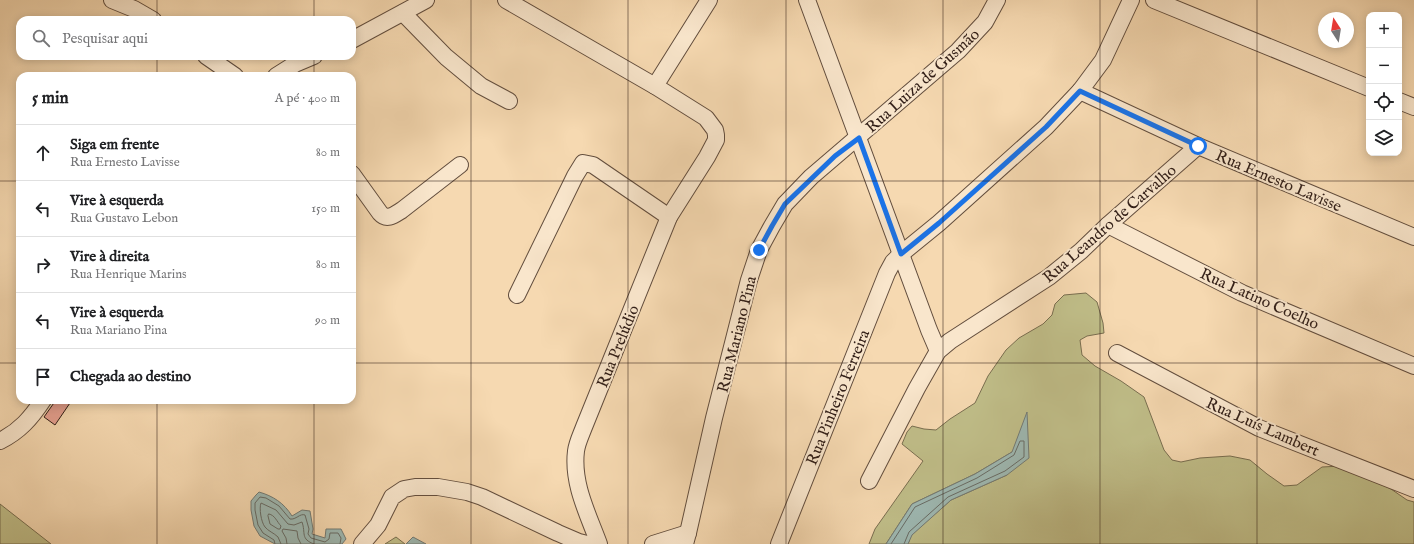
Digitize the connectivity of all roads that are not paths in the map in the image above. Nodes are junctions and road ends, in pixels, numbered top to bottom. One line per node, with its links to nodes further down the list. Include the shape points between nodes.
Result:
1 (112, 0): 10 (street)
2 (426, 0): 9 (street)
3 (506, 0): 16 (street, Rua Prelúdio)
4 (709, 0): 16 (street)
5 (807, 0): 20 (street)
6 (997, 0): 20 (street, Rua Luiza de Gusmão, via 985,22 958,51)
7 (1131, 0): 18 (street, Rua Pinheiro Ferreira, via 1103,60)
8 (1154, 0): 17 (street)
9 (403, 13): 11 (street); 19 (street, via 452,62 481,86)
10 (145, 16)
11 (356, 38)
12 (212, 60): 14 (street)
13 (304, 60): 15 (street)
14 (229, 72)
15 (283, 72)
16 (655, 86): 24 (street, Rua Prelúdio, via 706,118 715,130 716,140)
17 (1366, 87)
18 (1080, 91): 21 (street, Rua Ernesto Lavisse); 27 (street, Rua Pinheiro Ferreira, via 1046,127)
19 (509, 101)
20 (859, 138): 27 (street); 36 (street, Rua Mariano Pina, via 829,161 785,204 759,250 740,313)
21 (1198, 146): 25 (street, Rua Leandro de Carvalho); 26 (street, Rua Ernesto Lavisse)
22 (460, 165): 23 (street, via 388,218 383,217)
23 (356, 180)
24 (669, 217): 28 (street, via 593,165 583,164); 39 (street, Rua Prelúdio, via 576,450 579,490)
25 (1108, 225): 29 (street, Rua Leandro de Carvalho, via 1049,278); 31 (street, Rua Latino Coelho, via 1242,293)
26 (1414, 237)
27 (901, 254): 29 (street); 41 (street, Rua Pinheiro Ferreira, via 887,273)
28 (517, 295)
29 (938, 351): 34 (street)
30 (1117, 353): 35 (street, Rua Luís Lambert, via 1259,428)
31 (1414, 366)
32 (40, 404): 33 (street, via 13,434)
33 (0, 441)
34 (869, 481)
35 (1414, 489)
36 (687, 539): 40 (street)
37 (362, 544): 38 (street, via 378,525 392,497 404,489 438,487 482,497)
38 (587, 544)
39 (599, 544)
40 (653, 544)
41 (779, 544)

